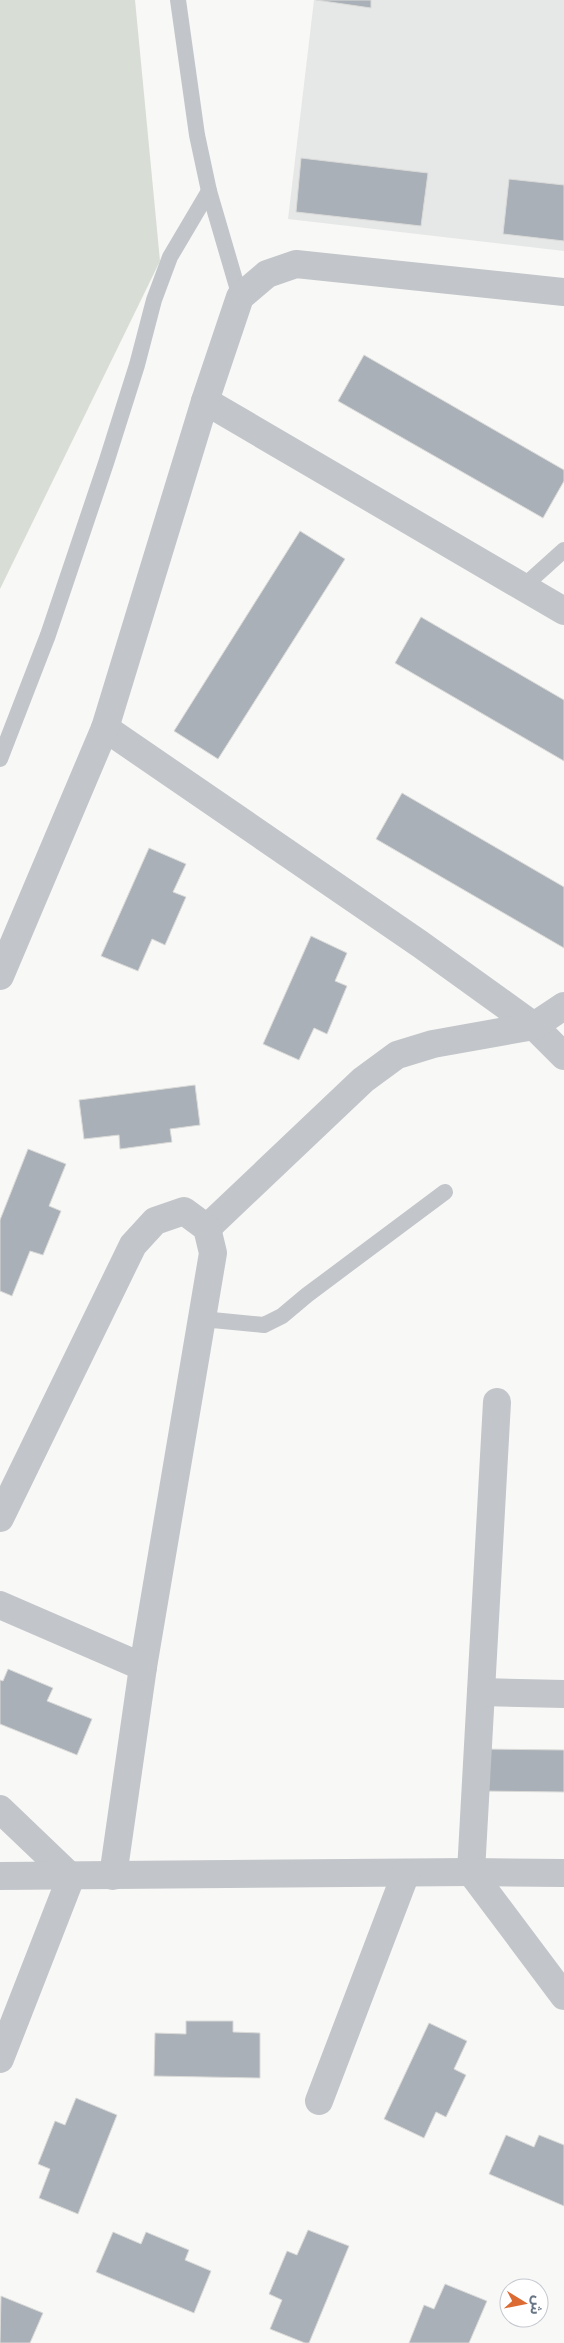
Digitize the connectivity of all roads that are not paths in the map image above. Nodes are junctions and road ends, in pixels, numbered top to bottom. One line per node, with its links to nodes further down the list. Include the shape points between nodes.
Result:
1 (178, 0): 2 (lane, via 197,135)
2 (209, 191): 4 (lane); 10 (lane, via 170,257 154,300 106,464 48,635)
3 (564, 292): 4 (street, via 296,264 267,274)
4 (240, 297): 5 (street)
5 (205, 401): 7 (street); 9 (street)
6 (564, 550): 7 (lane)
7 (524, 586): 8 (street)
8 (564, 611)
9 (105, 728): 11 (street); 13 (street)
10 (0, 759)
11 (0, 976)
12 (564, 1006): 13 (street)
13 (534, 1026): 14 (street); 16 (street, via 433,1044 397,1056 363,1080)
14 (564, 1056)
15 (444, 1192): 17 (lane, via 282,1316 264,1325)
16 (207, 1228): 17 (street, via 213,1253); 19 (street, via 184,1211 155,1221 132,1245)
17 (202, 1319): 21 (street)
18 (497, 1402): 22 (street)
19 (0, 1518)
20 (0, 1605): 21 (street)
21 (143, 1667): 29 (street)
22 (481, 1692): 23 (street); 26 (street)
23 (564, 1694)
24 (0, 1809): 30 (street)
25 (406, 1872): 26 (street); 29 (street); 33 (street)
26 (471, 1872): 27 (street); 31 (street)
27 (564, 1873)
28 (0, 1876): 30 (street)
29 (113, 1876): 30 (street)
30 (71, 1877): 32 (street)
31 (564, 1996)
32 (0, 2059)
33 (319, 2101)

